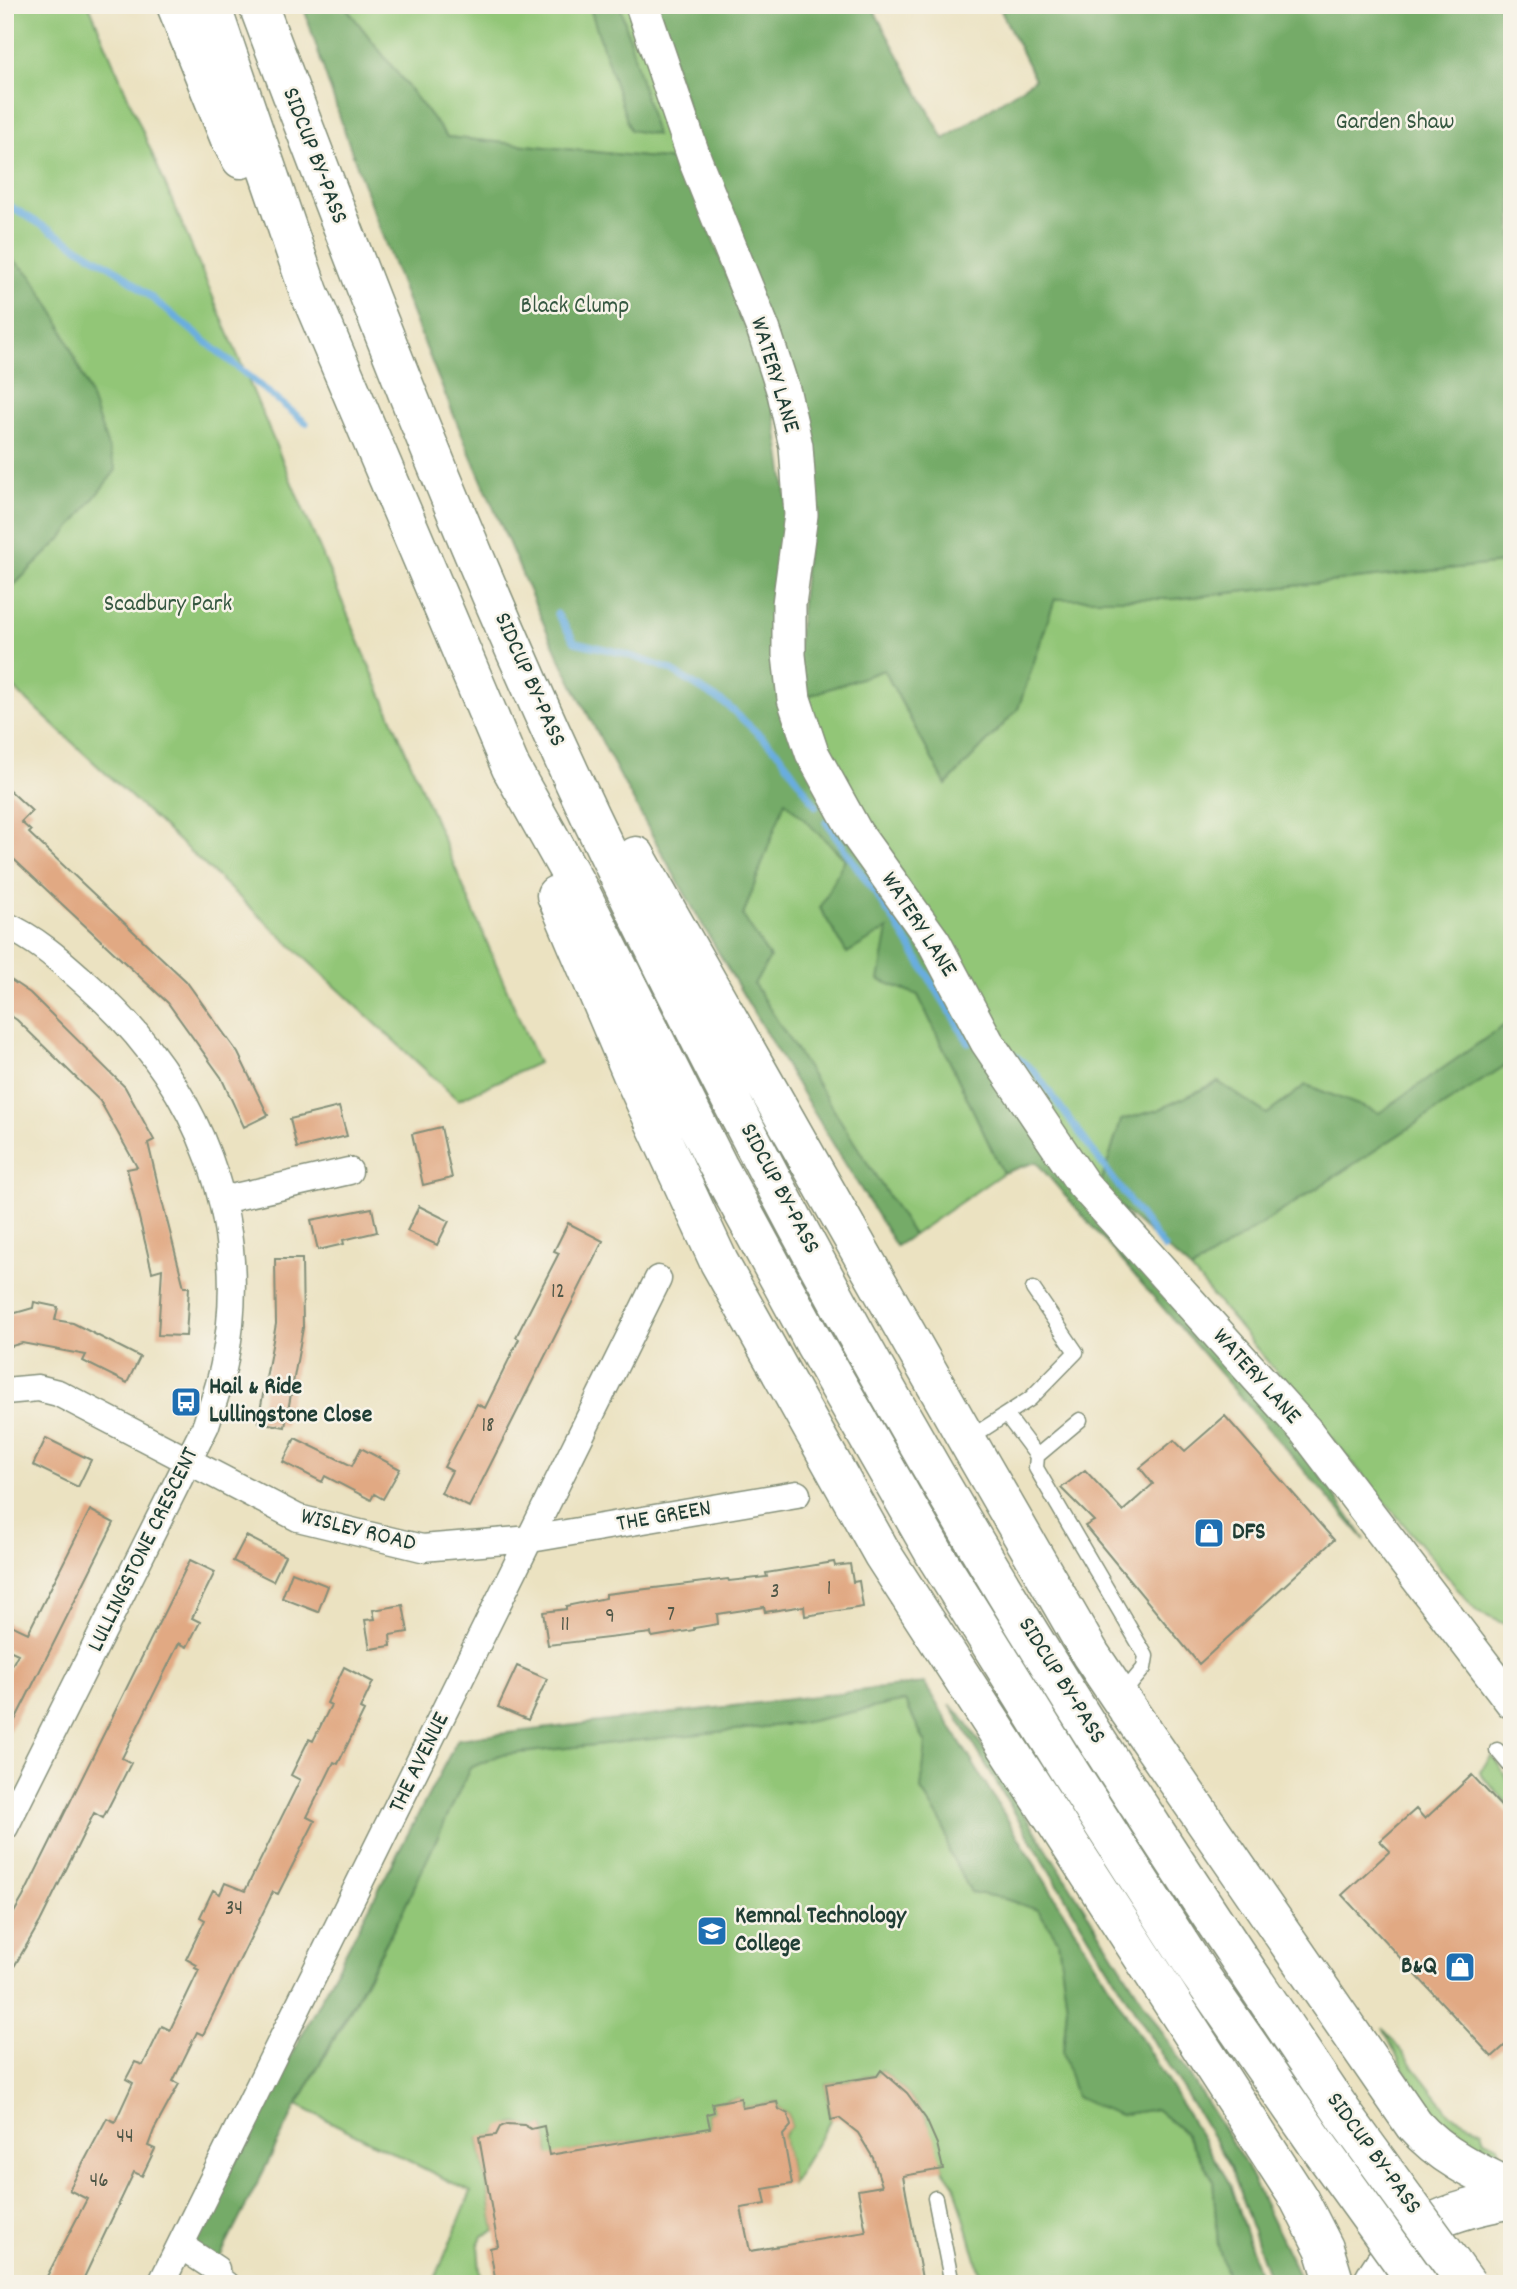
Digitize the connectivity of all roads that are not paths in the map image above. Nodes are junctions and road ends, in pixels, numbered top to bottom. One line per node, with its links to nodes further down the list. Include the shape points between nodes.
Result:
1 (176, 5): 6 (main road, via 229,137)
2 (211, 5): 6 (main road, SIDCUP BY-PASS)
3 (258, 5): 7 (main road, SIDCUP BY-PASS)
4 (281, 5): 7 (main road, via 338,179)
5 (642, 5): 24 (street, WATERY LANE, via 784,393 796,446 801,515 789,604 789,654 794,699 812,752 856,834 934,942 987,1042 1083,1184 1305,1430)
6 (309, 292): 9 (main road, SIDCUP BY-PASS)
7 (369, 302): 8 (main road, SIDCUP BY-PASS, via 464,535)
8 (530, 681): 18 (main road, via 673,919); 38 (main road, SIDCUP BY-PASS, bridge, via 589,813 755,1147 959,1514 1233,1950 1349,2122)
9 (511, 768): 35 (main road, via 559,905 719,1262 883,1555 1299,2199 1324,2248); 37 (main road, SIDCUP BY-PASS, bridge, via 582,895 724,1178 937,1559 1198,1972)
10 (5, 925): 12 (street, LULLINGSTONE CRESCENT, via 48,950 146,1044 192,1116)
11 (349, 1171): 12 (street)
12 (222, 1200): 20 (street, LULLINGSTONE CRESCENT, via 231,1264 229,1335 217,1391)
13 (658, 1279): 22 (street, THE AVENUE)
14 (1033, 1289): 16 (lane, via 1076,1352)
15 (5, 1391): 20 (street, WISLEY ROAD, via 38,1388 58,1393)
16 (1007, 1416): 18 (lane); 19 (lane)
17 (1080, 1420): 19 (lane)
18 (967, 1440): 23 (main road)
19 (1037, 1457): 23 (lane, via 1036,1468 1146,1656 1144,1668)
20 (189, 1462): 22 (street, WISLEY ROAD, via 298,1518 422,1548); 27 (street, LULLINGSTONE CRESCENT)
21 (797, 1494): 22 (street, THE GREEN)
22 (531, 1539): 31 (street, THE AVENUE)
23 (1120, 1698): 28 (main road, via 1414,2125 1426,2139 1467,2167)
24 (1512, 1702)
25 (1497, 1751): 26 (lane)
26 (1512, 1768)
27 (5, 1827)
28 (1512, 2189)
29 (935, 2198): 34 (lane)
30 (1512, 2199): 36 (main road, via 1474,2206 1412,2233 1398,2245)
31 (181, 2246): 32 (street); 33 (street, THE AVENUE)
32 (225, 2276)
33 (161, 2284)
34 (952, 2284)
35 (1335, 2284)
36 (1372, 2284)
37 (1418, 2284)
38 (1467, 2284)

